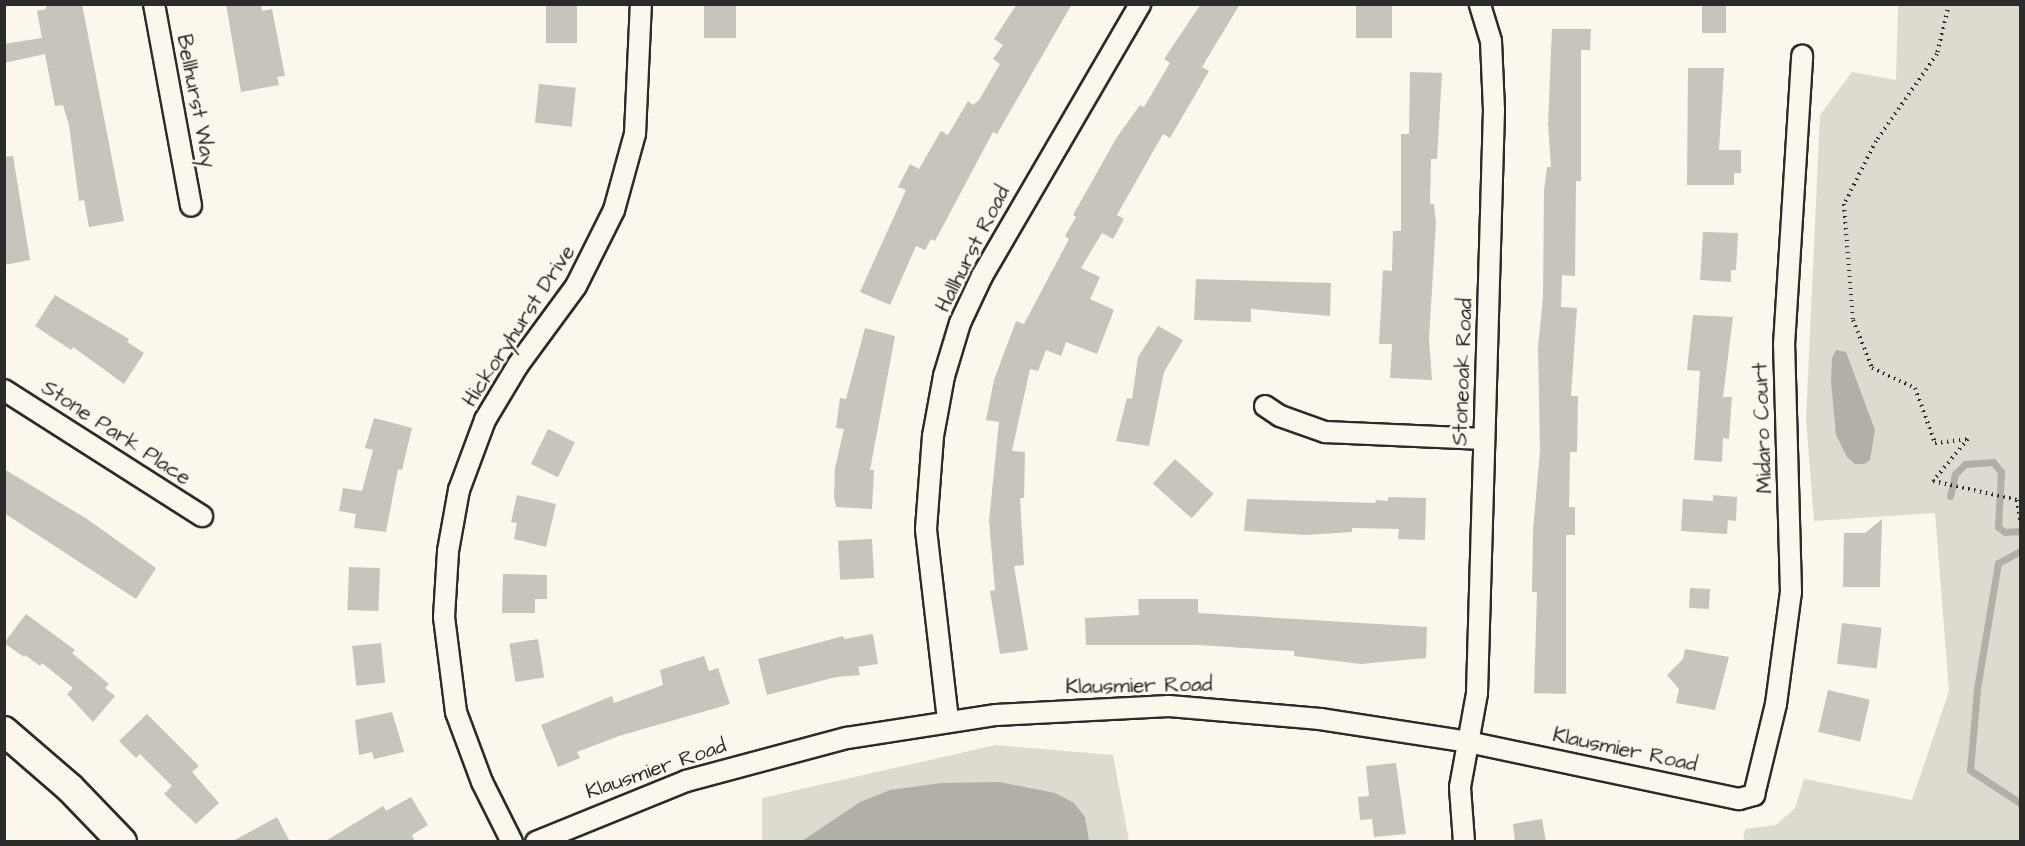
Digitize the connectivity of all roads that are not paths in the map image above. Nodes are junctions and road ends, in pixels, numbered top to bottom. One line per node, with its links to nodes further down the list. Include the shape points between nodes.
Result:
1 (154, 4): 6 (street, Bellhurst Way)
2 (641, 4): 16 (street, Hickoryhurst Drive, via 635,134 614,210 576,286 518,364 485,420 459,490 448,552 444,617 456,712 482,782)
3 (1140, 4): 11 (street, Hallhurst Road, via 982,276 960,323 944,376 929,465 926,529)
4 (1480, 4): 9 (street, Stoneoak Road, via 1494,68)
5 (1802, 56): 14 (street, Midaro Court, via 1784,345 1791,592 1776,704)
6 (192, 206)
7 (4, 390): 10 (street, Stone Park Place)
8 (1265, 406): 9 (street, via 1325,432)
9 (1484, 439): 13 (street, Stoneoak Road, via 1477,693)
10 (202, 516)
11 (948, 720): 13 (street, Klausmier Road, via 1169,706 1320,718); 17 (street, Klausmier Road, via 847,738 748,762 640,797)
12 (4, 731): 15 (street, via 70,788)
13 (1468, 741): 14 (street, Klausmier Road, via 1739,799); 18 (street, Stoneoak Road, via 1459,811)
14 (1754, 795)
15 (122, 842)
16 (512, 842)
17 (536, 842)
18 (1464, 842)

